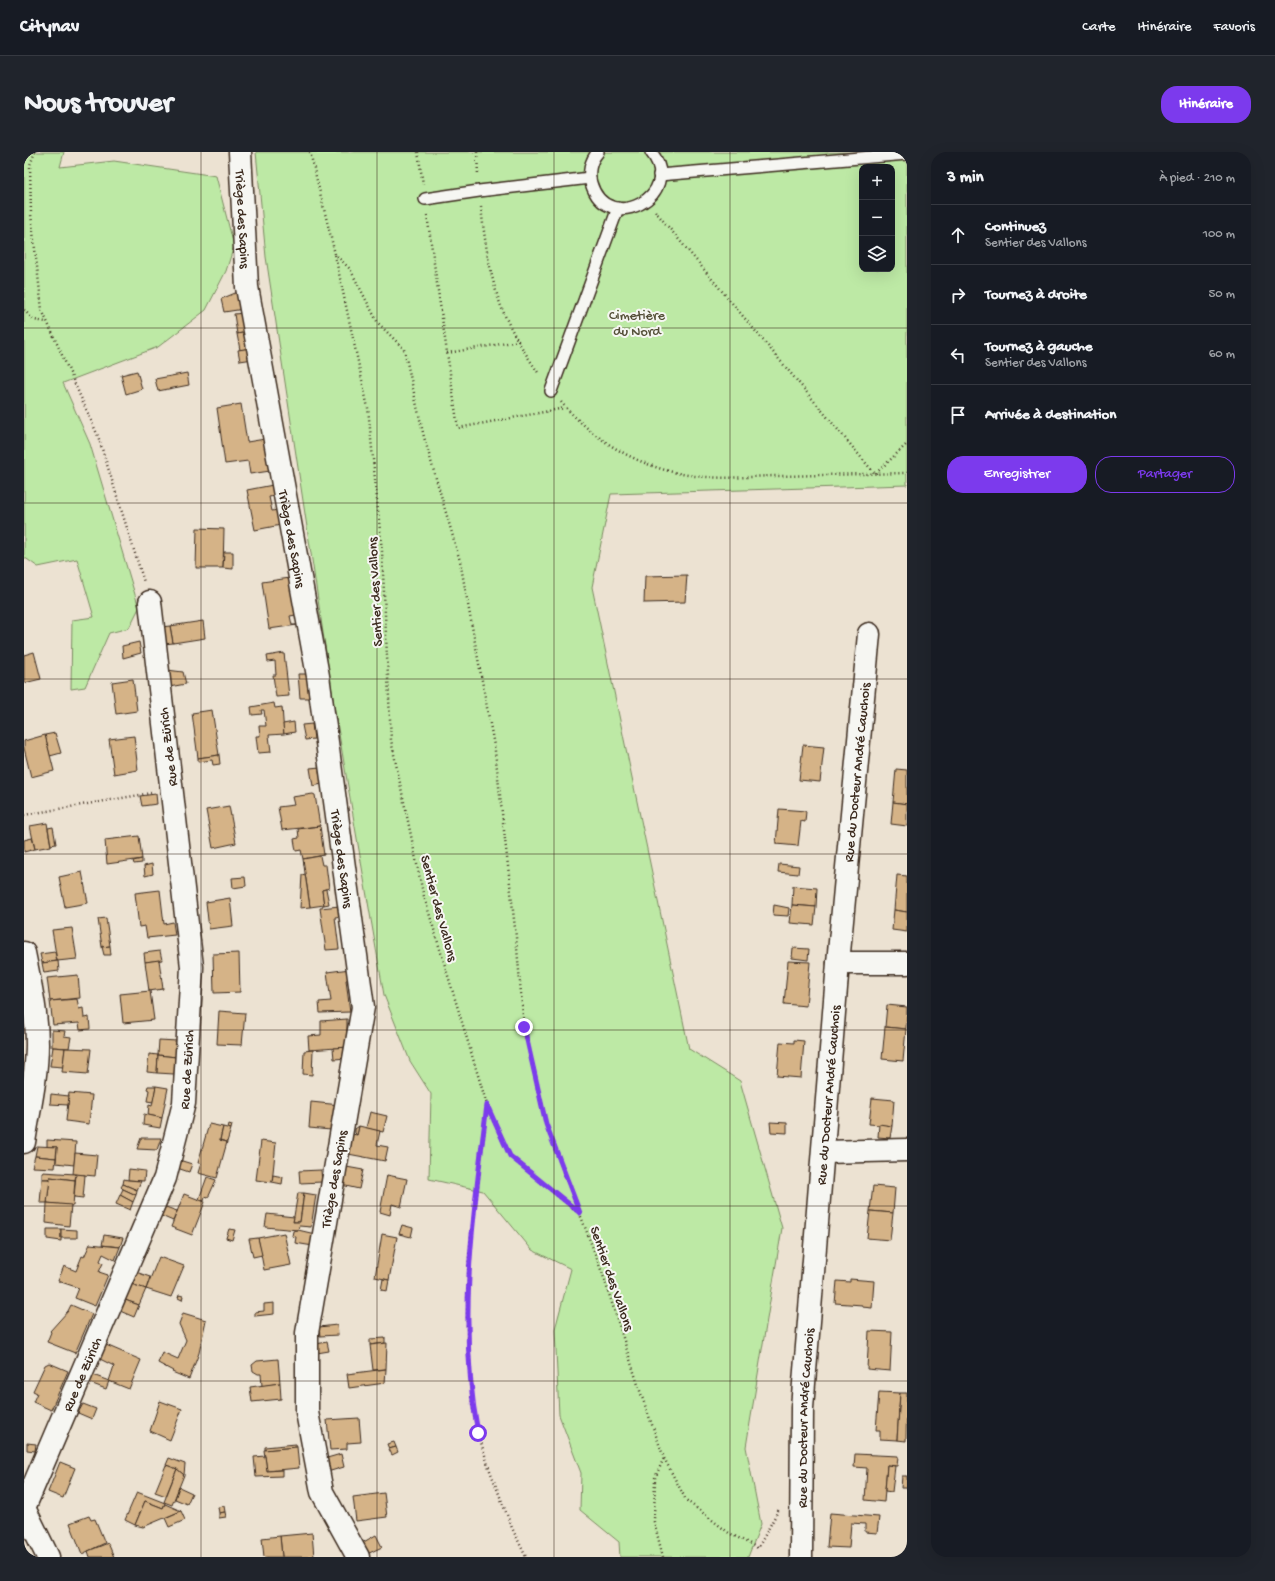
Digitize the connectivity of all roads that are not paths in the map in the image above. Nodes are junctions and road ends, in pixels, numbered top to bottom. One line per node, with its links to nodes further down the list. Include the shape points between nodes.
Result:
1 (240, 152): 20 (street, Triège des Sapins, via 247,287 318,676 363,1007 307,1333 307,1412 322,1492)
2 (598, 152): 6 (lane, via 590,167)
3 (651, 152): 5 (lane, via 658,164)
4 (907, 154): 5 (lane)
5 (659, 175): 8 (lane, via 658,185 646,201 638,206)
6 (590, 178): 7 (lane); 8 (lane, via 599,198 608,205)
7 (425, 199)
8 (618, 208): 9 (lane)
9 (551, 391)
10 (150, 602): 18 (street, Rue de Zürich, via 192,967 184,1103 165,1178)
11 (868, 634): 13 (street, Rue du Docteur André Cauchois)
12 (24, 953): 15 (street, via 35,1005 37,1044 34,1083)
13 (838, 963): 14 (street); 17 (street, Rue du Docteur André Cauchois)
14 (907, 963)
15 (24, 1142)
16 (907, 1150): 17 (street)
17 (824, 1152): 21 (street, Rue du Docteur André Cauchois, via 802,1408)
18 (24, 1508): 19 (street)
19 (48, 1557)
20 (358, 1557)
21 (801, 1557)

